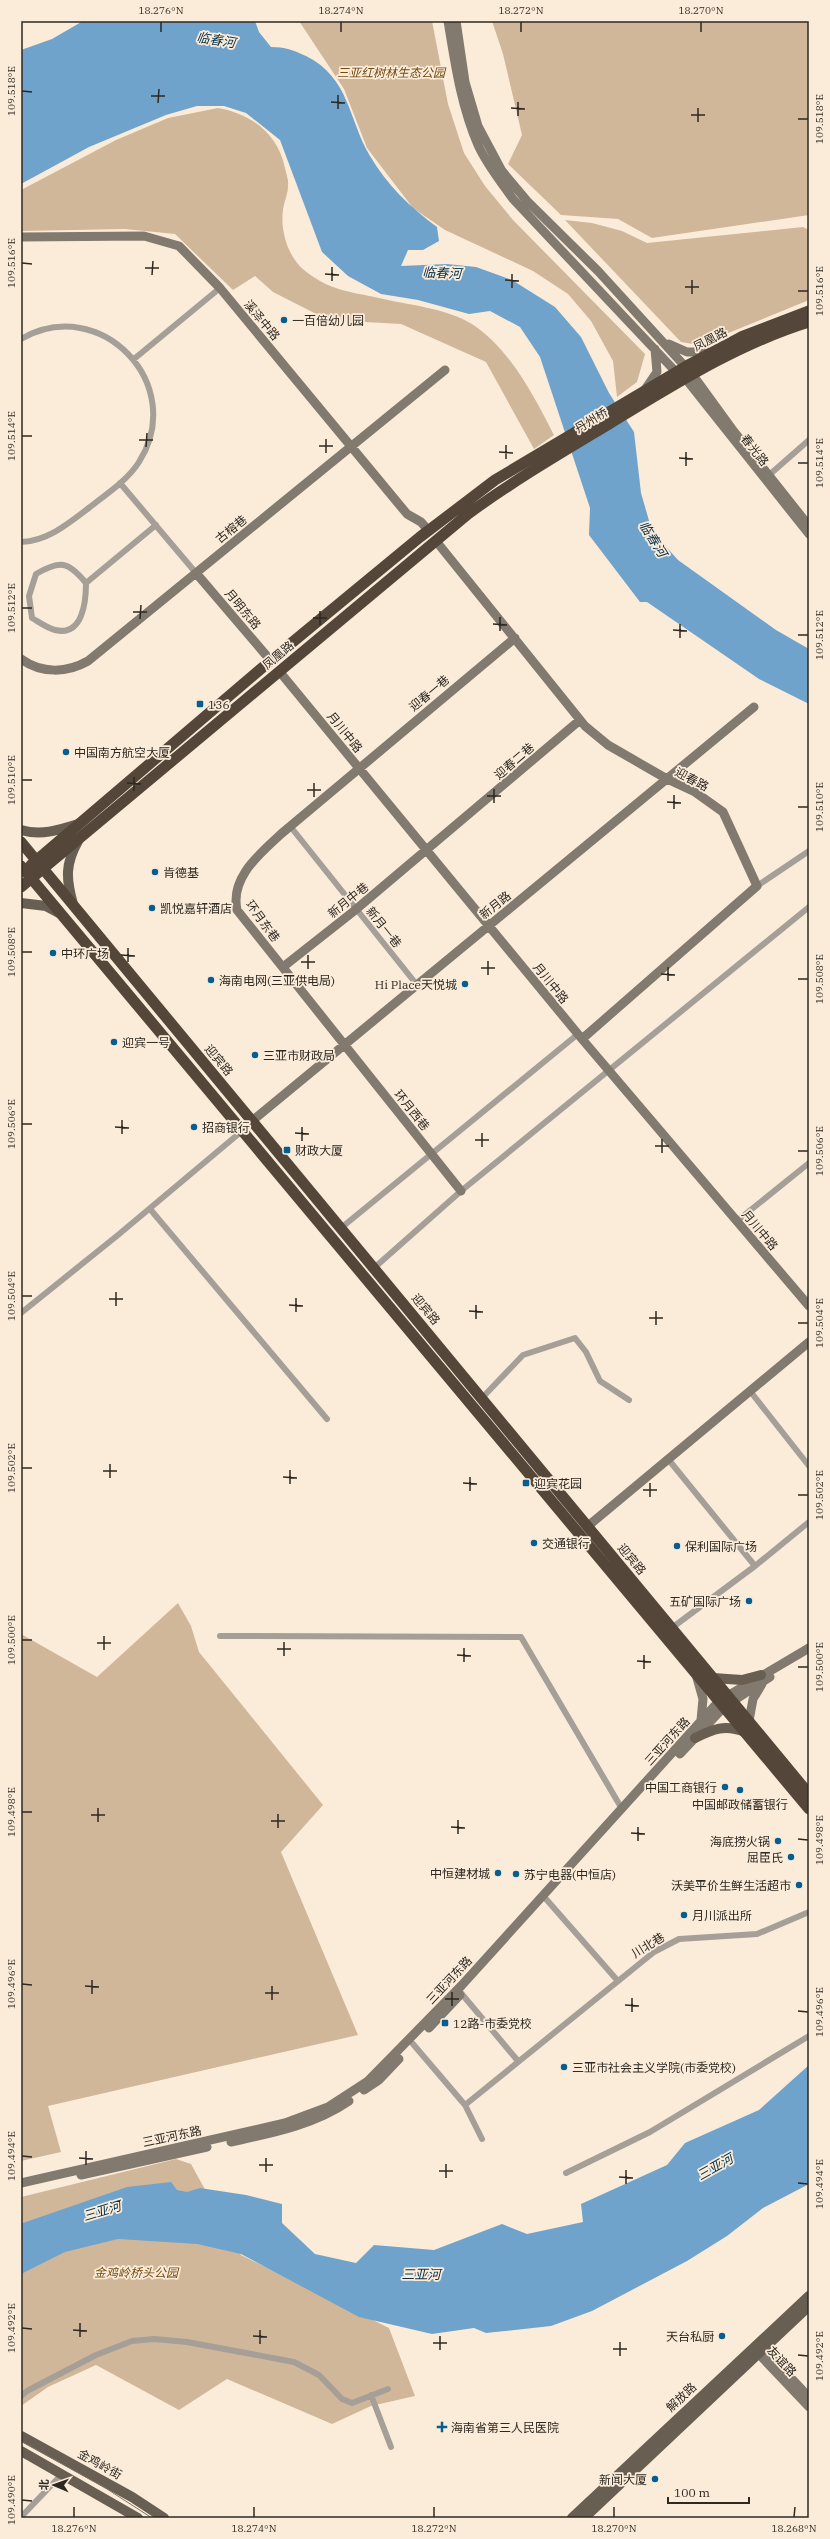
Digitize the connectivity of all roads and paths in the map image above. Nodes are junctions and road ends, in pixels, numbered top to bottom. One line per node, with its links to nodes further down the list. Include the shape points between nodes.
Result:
1 (448, 21): 9 (street, via 468,118 487,162 513,199)
2 (456, 21): 8 (street, via 466,82 478,126 502,171 527,201 598,271)
3 (21, 237): 4 (street, 溪泽中路, via 144,236 179,246)
4 (220, 288): 11 (street); 17 (street, 溪泽中路)
5 (809, 311): 10 (highway, 凤凰路, via 785,318)
6 (809, 322): 13 (highway, 凤凰路)
7 (21, 339): 11 (street, via 34,331 61,326 88,329 114,340)
8 (662, 341): 10 (street, via 687,352); 13 (street)
9 (654, 348): 13 (street); 14 (street, via 657,372)
10 (713, 352): 13 (highway, 凤凰路)
11 (134, 359): 20 (street, via 148,383 153,410 150,438 141,456)
12 (445, 370): 17 (street, 古榕巷)
13 (685, 373): 14 (highway, 凤凰路); 15 (highway, 凤凰路); 19 (street, 春光路); 24 (street, 春光路)
14 (642, 392): 15 (highway, 凤凰路)
15 (632, 404): 18 (highway, 丹州桥)
16 (809, 440): 19 (street)
17 (352, 446): 23 (street, 溪泽中路, via 407,514 422,522); 27 (street, 古榕巷)
18 (557, 449): 23 (highway, 凤凰路, via 495,480); 25 (highway, 凤凰路)
19 (768, 476): 22 (street, 春光路)
20 (120, 483): 21 (street); 26 (street, via 65,527 47,537)
21 (156, 525): 27 (street); 28 (street)
22 (809, 526)
23 (428, 530): 31 (highway, 凤凰路)
24 (809, 534)
25 (436, 541): 29 (street, 迎春路); 32 (highway, 凤凰路)
26 (21, 542)
27 (196, 573): 30 (street, 古榕巷, via 82,664 64,670 51,670 37,667); 31 (street, 月明东路)
28 (86, 583): 28 (street, via 86,604 81,618 67,629 55,630 32,618 29,596 36,574 55,564 63,564 76,571)
29 (515, 638): 34 (street, 迎春路); 35 (street, 迎春一巷)
30 (21, 659)
31 (271, 660): 37 (highway, 凤凰路)
32 (279, 671): 35 (street, 月川中路); 40 (highway, 凤凰路)
33 (754, 707): 36 (street, 新月路)
34 (580, 720): 36 (street, 迎春路, via 608,745); 42 (street, 迎春二巷)
35 (359, 768): 38 (street, 环月东巷); 42 (street, 月川中路)
36 (667, 779): 46 (street, 迎春路, via 695,792 723,812); 53 (street, 新月路)
37 (80, 823): 39 (main road, via 56,831 38,833); 44 (highway, 凤凰路)
38 (290, 826): 51 (street, 新月一巷); 54 (street, 环月东巷, via 253,862 239,882 236,892 237,910)
39 (21, 830)
40 (81, 836): 44 (highway, 凤凰路); 49 (main road, via 72,851 66,882)
41 (21, 842): 44 (highway, 迎宾路)
42 (426, 850): 51 (street, 新月中巷); 53 (street, 月川中路)
43 (809, 851): 46 (street)
44 (39, 864): 45 (highway, 凤凰路); 49 (highway, 迎宾路)
45 (24, 872): 47 (highway, 凤凰路); 52 (highway, 迎宾路)
46 (757, 886): 56 (street)
47 (21, 887)
48 (21, 903): 52 (main road, via 46,906)
49 (73, 906): 59 (highway, 迎宾路)
50 (809, 907): 58 (street)
51 (356, 909): 54 (street, 新月中巷); 55 (street, 新月一巷)
52 (61, 915): 60 (highway, 迎宾路)
53 (489, 926): 55 (street, 新月路); 56 (street, 月川中路)
54 (283, 967): 57 (street, 环月东巷)
55 (417, 985): 57 (street, 新月路)
56 (580, 1037): 58 (street, 月川中路); 61 (street)
57 (344, 1045): 59 (street, 新月路); 61 (street, 环月西巷)
58 (609, 1070): 63 (street); 65 (street, 月川中路)
59 (252, 1121): 66 (highway, 迎宾路)
60 (242, 1131): 64 (street); 84 (highway, 迎宾路)
61 (432, 1154): 63 (street, 环月西巷); 66 (street)
62 (809, 1164): 65 (street)
63 (461, 1191): 67 (street)
64 (150, 1209): 69 (street); 74 (street)
65 (737, 1221): 68 (street, 月川中路)
66 (341, 1228): 67 (highway, 迎宾路)
67 (374, 1268): 72 (highway, 迎宾路)
68 (809, 1306)
69 (21, 1313)
70 (809, 1342): 71 (street)
71 (750, 1391): 75 (street); 76 (street)
72 (482, 1398): 73 (street, via 523,1355 575,1338 586,1352 600,1381); 78 (highway, 迎宾路)
73 (629, 1400)
74 (327, 1419)
75 (668, 1459): 78 (street); 79 (street)
76 (809, 1466)
77 (809, 1522): 79 (street)
78 (588, 1526): 80 (highway, 迎宾路)
79 (755, 1566): 80 (street)
80 (673, 1628): 86 (highway, 迎宾路)
81 (220, 1636): 94 (street, via 521,1637)
82 (809, 1648): 85 (street, 三亚河东路)
83 (809, 1654): 85 (street, 三亚河东路)
84 (695, 1673): 87 (highway, 迎宾路); 89 (street, via 703,1699)
85 (764, 1677): 86 (main road, via 742,1680); 87 (street, 三亚河东路); 88 (street, via 753,1698)
86 (713, 1678): 87 (highway, 迎宾路)
87 (726, 1701): 88 (highway, 迎宾路); 89 (street, 三亚河东路); 90 (highway, 迎宾路); 91 (street, 三亚河东路)
88 (749, 1721): 92 (highway, 迎宾路)
89 (700, 1722): 94 (street, 三亚河东路)
90 (745, 1732): 91 (main road, via 736,1728 719,1727); 93 (highway, 迎宾路)
91 (695, 1738): 95 (street, 三亚河东路)
92 (809, 1794)
93 (809, 1809)
94 (622, 1810): 105 (street, 三亚河东路, via 396,2055 368,2081 328,2107 285,2123)
95 (546, 1898): 97 (street); 98 (street, 三亚河东路)
96 (809, 1912): 97 (street, 川北巷, via 757,1934 679,1939 654,1952)
97 (618, 1980): 101 (street, 川北巷)
98 (461, 1994): 100 (street, 三亚河东路); 101 (street)
99 (809, 2036): 104 (street, via 650,2132)
100 (413, 2044): 102 (street); 106 (street, 三亚河东路, via 379,2080 333,2112 287,2130)
101 (518, 2061): 102 (street, 川北巷)
102 (465, 2105): 103 (street)
103 (482, 2139)
104 (566, 2173)
105 (21, 2183)
106 (21, 2189)
107 (809, 2296): 109 (main road, 解放路)
108 (809, 2306): 109 (main road, 解放路)
109 (759, 2348): 113 (street, 友谊路); 114 (street, 友谊路); 122 (main road, 解放路); 123 (main road, 解放路)
110 (388, 2389): 111 (street)
111 (371, 2395): 112 (street, via 352,2403 342,2399 319,2375 294,2362 187,2342 154,2339 132,2341 96,2355); 116 (street)
112 (21, 2396)
113 (809, 2397)
114 (809, 2407)
115 (21, 2436): 121 (main road, 金鸡岭街, via 132,2497)
116 (391, 2447)
117 (21, 2451): 118 (main road)
118 (62, 2474): 119 (street); 120 (main road)
119 (21, 2518)
120 (138, 2518)
121 (164, 2518)
122 (572, 2518)
123 (584, 2518)

